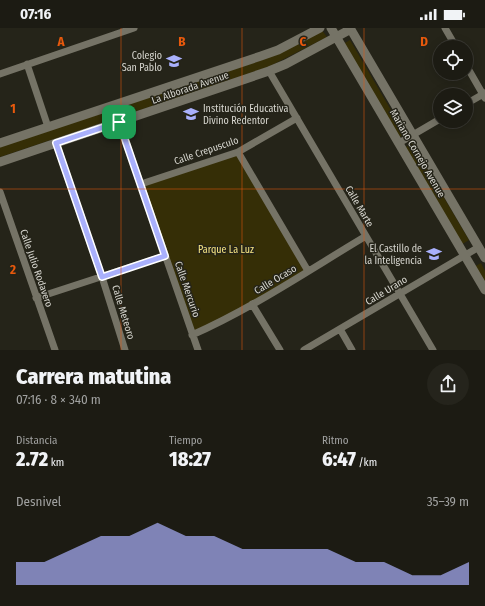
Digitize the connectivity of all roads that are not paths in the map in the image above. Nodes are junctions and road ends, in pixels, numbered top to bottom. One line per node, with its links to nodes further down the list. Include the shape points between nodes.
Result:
1 (134, 28): 8 (street)
2 (320, 28): 17 (main road, La Alborada Avenue, via 278,50)
3 (332, 28): 6 (main road, Mariano Cornejo Avenue)
4 (351, 28): 6 (main road, La Alborada Avenue); 18 (main road, Mariano Cornejo Avenue)
5 (444, 28): 7 (street)
6 (337, 37): 9 (main road, La Alborada Avenue); 21 (main road, Mariano Cornejo Avenue)
7 (452, 40)
8 (27, 64): 10 (street); 17 (street)
9 (269, 71): 14 (street, Calle Marte); 15 (main road, La Alborada Avenue)
10 (0, 74)
11 (473, 77): 12 (street)
12 (484, 95): 13 (street)
13 (473, 100)
14 (297, 118): 22 (street, Calle Crepusculo); 26 (street, Calle Marte)
15 (119, 122): 20 (main road, La Alborada Avenue); 24 (street, Calle Mercurio)
16 (433, 123): 18 (street)
17 (48, 127): 19 (main road, La Alborada Avenue)
18 (413, 135): 21 (street); 27 (main road, Mariano Cornejo Avenue)
19 (0, 143)
20 (56, 143): 23 (main road, La Alborada Avenue); 32 (street, Calle Meteoro)
21 (399, 143): 28 (main road, Mariano Cornejo Avenue)
22 (238, 152): 24 (street, Calle Crepusculo); 31 (street)
23 (0, 162)
24 (141, 184): 29 (street, Calle Mercurio)
25 (0, 192): 35 (street, Calle Julio Rodavero)
26 (366, 236): 31 (street, Calle Ocaso); 34 (street, Calle Marte)
27 (479, 247): 28 (street, Calle Urano); 30 (main road, Mariano Cornejo Avenue)
28 (465, 255): 33 (main road, Mariano Cornejo Avenue); 34 (street, Calle Urano)
29 (165, 256): 32 (street); 38 (street, Calle Mercurio)
30 (485, 258)
31 (308, 271): 36 (street, Calle Ocaso)
32 (102, 277): 35 (street); 40 (street, Calle Meteoro)
33 (485, 290)
34 (400, 293): 37 (street, Calle Urano); 45 (street, Calle Marte)
35 (36, 298): 39 (street, Calle Julio Rodavero)
36 (252, 304): 38 (street, Calle Ocaso); 42 (street)
37 (340, 329): 43 (street, Calle Urano); 44 (street)
38 (192, 335): 41 (street, Calle Mercurio)
39 (55, 350)
40 (125, 350)
41 (198, 350)
42 (280, 350)
43 (304, 350)
44 (352, 350)
45 (433, 350)

